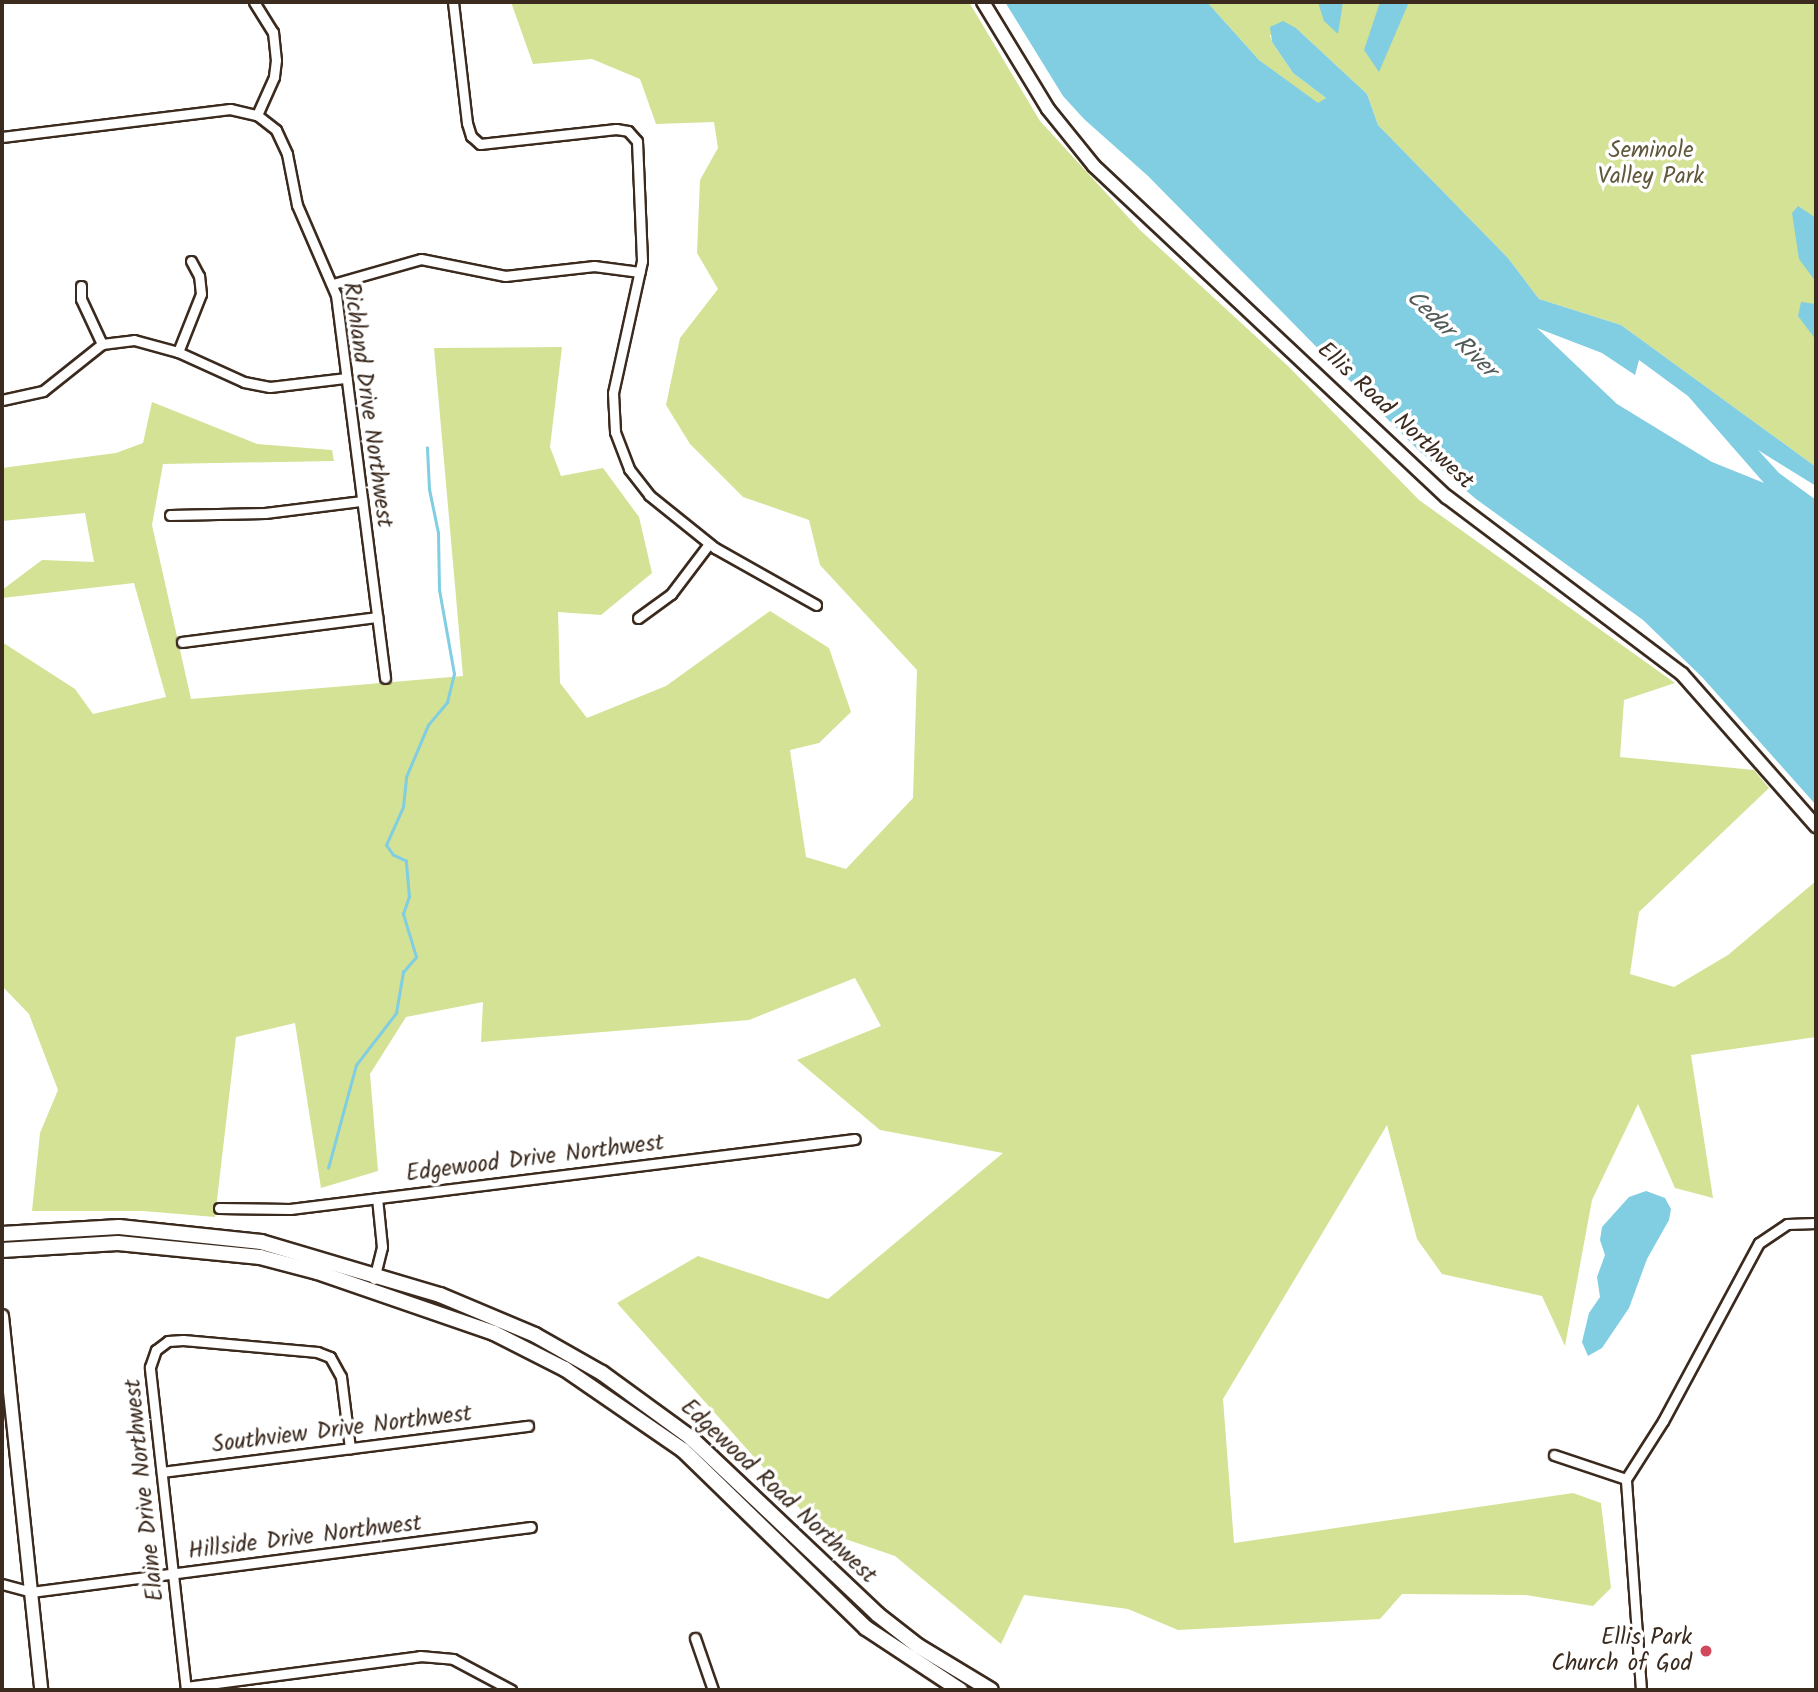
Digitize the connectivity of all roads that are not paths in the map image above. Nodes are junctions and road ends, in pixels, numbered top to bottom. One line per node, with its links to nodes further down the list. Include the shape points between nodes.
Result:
1 (254, 2): 4 (street, via 273,32 276,60 275,77)
2 (453, 2): 7 (street, via 467,123 480,144 628,131 637,141)
3 (984, 2): 22 (street, Ellis Road Northwest, via 1048,109 1094,166 1447,497 1682,674)
4 (257, 115): 5 (street, via 230,109); 8 (street, Richland Drive Northwest, via 283,141 297,205)
5 (2, 137)
6 (191, 261): 11 (street, via 200,276 201,294)
7 (640, 272): 8 (street, via 594,266 505,276 421,259); 16 (street, via 613,393 617,439 638,483)
8 (333, 284): 12 (street, Richland Drive Northwest)
9 (81, 286): 10 (street, via 80,299)
10 (102, 345): 11 (street, via 134,340); 13 (street, via 43,391)
11 (178, 352): 12 (street, via 244,382 270,387)
12 (346, 378): 14 (street, Richland Drive Northwest)
13 (2, 400)
14 (362, 501): 15 (street, via 265,513); 18 (street, Richland Drive Northwest)
15 (170, 515)
16 (709, 544): 17 (street); 19 (street, via 671,594)
17 (816, 605)
18 (377, 617): 20 (street); 21 (street, Richland Drive Northwest)
19 (638, 618)
20 (182, 642)
21 (385, 678)
22 (1816, 825)
23 (855, 1139): 24 (street, Edgewood Drive Northwest)
24 (377, 1198): 25 (street, Edgewood Drive Northwest, via 269,1211); 29 (street, via 382,1247)
25 (219, 1208)
26 (1816, 1223): 36 (street, via 1787,1224 1759,1244 1664,1421)
27 (2, 1234): 29 (main road, Edgewood Road Northwest, via 119,1227 192,1232 261,1242)
28 (2, 1250): 30 (main road, Edgewood Road Northwest, via 118,1243 192,1248 260,1257)
29 (375, 1274): 30 (street); 47 (main road, Edgewood Road Northwest, via 523,1329 631,1392 691,1438 877,1614)
30 (371, 1289): 46 (main road, Edgewood Road Northwest, via 494,1333 622,1405 682,1450 866,1628)
31 (2, 1316): 40 (street)
32 (528, 1426): 33 (street, Southview Drive Northwest)
33 (350, 1448): 35 (street, Southview Drive Northwest); 35 (street, Elaine Drive Northwest, via 341,1377 330,1357 317,1352 174,1340 156,1350 150,1367)
34 (1554, 1455): 36 (street)
35 (162, 1472): 38 (street, Elaine Drive Northwest)
36 (1626, 1479): 48 (street)
37 (531, 1527): 38 (street, Hillside Drive Northwest)
38 (173, 1574): 40 (street, Hillside Drive Northwest); 42 (street, Elaine Drive Northwest)
39 (2, 1584): 40 (street, Hillside Drive Northwest)
40 (31, 1592): 43 (street)
41 (695, 1638): 45 (street)
42 (186, 1689): 44 (street, via 439,1656)
43 (41, 1690)
44 (511, 1690)
45 (713, 1690)
46 (960, 1690)
47 (991, 1690)
48 (1641, 1690)

